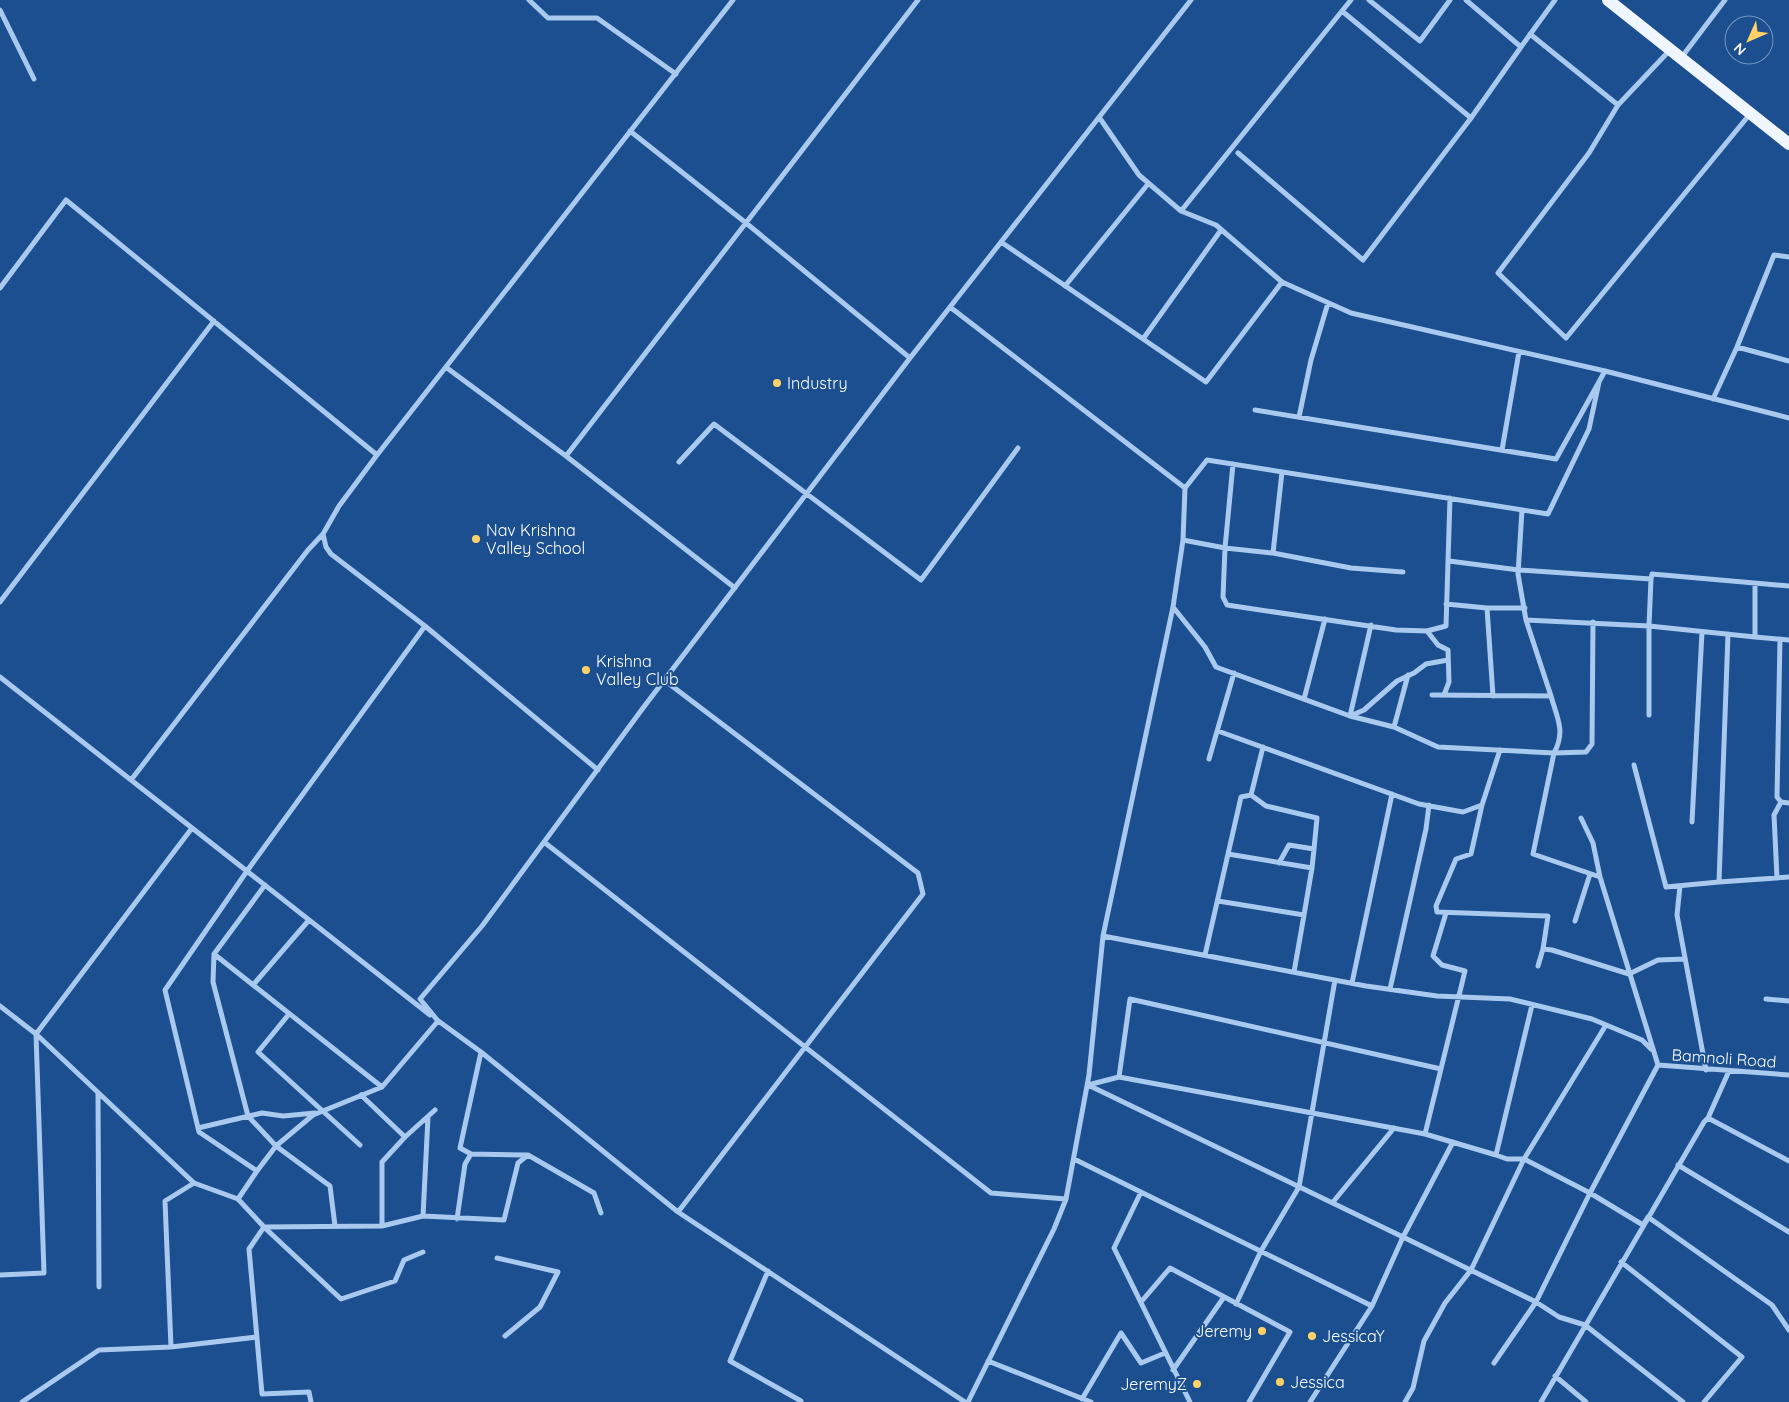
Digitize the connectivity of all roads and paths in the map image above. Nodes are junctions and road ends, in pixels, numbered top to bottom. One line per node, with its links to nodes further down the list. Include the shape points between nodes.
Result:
1 (529, 0): 18 (street, via 548,18 597,18)
2 (733, 0): 18 (street)
3 (918, 0): 29 (street)
4 (1191, 0): 22 (street)
5 (1351, 0): 13 (street)
6 (1370, 0): 7 (street, via 1420,41)
7 (1450, 0)
8 (1466, 0): 15 (street)
9 (1555, 0): 14 (street)
10 (1608, 0): 16 (main road)
11 (1725, 0): 17 (street)
12 (0, 10): 19 (street)
13 (1342, 11): 23 (street); 28 (street)
14 (1530, 34): 15 (street); 20 (street)
15 (1521, 47): 23 (street)
16 (1670, 50): 17 (main road); 20 (street)
17 (1681, 58): 21 (main road)
18 (676, 74): 24 (street)
19 (34, 79)
20 (1618, 105): 21 (street, via 1589,152 1498,273 1566,338)
21 (1750, 114): 25 (main road)
22 (1099, 117): 27 (street, via 1139,176); 31 (street)
23 (1471, 118): 26 (street, via 1364,260)
24 (630, 131): 29 (street); 44 (street)
25 (1789, 144)
26 (1238, 153)
27 (1148, 184): 28 (street); 34 (street)
28 (1182, 211): 30 (street)
29 (746, 223): 42 (street); 54 (street)
30 (1221, 230): 33 (street); 39 (street)
31 (1001, 242): 34 (street); 37 (street)
32 (1789, 257): 40 (street, via 1774,255)
33 (1282, 282): 36 (street); 39 (street, via 1206,382)
34 (1065, 286): 39 (street)
35 (0, 288): 38 (street, via 66,200)
36 (1328, 302): 41 (street, via 1351,313); 49 (street)
37 (950, 307): 42 (street); 58 (street)
38 (214, 321): 53 (street); 73 (street)
39 (1143, 339)
40 (1737, 347): 43 (street); 47 (street)
41 (1519, 352): 45 (street); 52 (street)
42 (910, 358): 59 (street)
43 (1789, 361)
44 (447, 368): 53 (street); 54 (street)
45 (1605, 371): 46 (street); 47 (street)
46 (1599, 382): 52 (street, via 1556,459); 61 (street, via 1589,429 1548,514)
47 (1713, 399): 50 (street)
48 (1255, 410): 49 (street)
49 (1299, 417): 52 (street)
50 (1789, 418)
51 (1018, 448): 59 (street, via 921,580)
52 (1502, 450)
53 (377, 455): 62 (street, via 339,506)
54 (566, 456): 72 (street)
55 (678, 462): 59 (street, via 714,424)
56 (1233, 464): 57 (street); 58 (street, via 1207,460); 64 (street)
57 (1282, 472): 60 (street); 65 (street)
58 (1184, 488): 63 (street)
59 (806, 493): 72 (street)
60 (1450, 498): 61 (street); 66 (street)
61 (1522, 510): 67 (street)
62 (323, 534): 82 (street, via 331,554); 110 (street)
63 (1183, 540): 64 (street); 75 (street)
64 (1225, 548): 65 (street); 78 (street, via 1223,597 1227,605)
65 (1273, 554): 68 (street, via 1351,568)
66 (1449, 561): 67 (street); 74 (street)
67 (1518, 570): 69 (street); 77 (street)
68 (1403, 572)
69 (1651, 579): 70 (street, via 1652,574); 83 (street)
70 (1755, 584): 71 (street); 87 (street)
71 (1789, 586)
72 (735, 588): 94 (street)
73 (0, 602)
74 (1446, 604): 76 (street); 84 (street, via 1446,626)
75 (1173, 607): 91 (street, via 1216,667); 138 (street)
76 (1487, 608): 77 (street); 97 (street)
77 (1524, 608): 79 (street)
78 (1325, 619): 81 (street); 99 (street)
79 (1526, 620): 80 (street); 98 (street)
80 (1593, 622): 83 (street); 106 (street, via 1592,744 1586,752)
81 (1371, 625): 84 (street); 101 (street)
82 (425, 626): 109 (street); 125 (street)
83 (1649, 626): 85 (street); 100 (street)
84 (1427, 631): 90 (street, via 1438,645 1448,650)
85 (1702, 632): 86 (street); 118 (street)
86 (1728, 634): 87 (street); 130 (street)
87 (1755, 637): 88 (street)
88 (1780, 639): 89 (street); 113 (street, via 1777,796)
89 (1789, 640)
90 (1448, 660): 92 (street, via 1426,664); 96 (street, via 1449,682)
91 (1234, 674): 99 (street); 103 (street)
92 (1408, 676): 101 (street, via 1397,680 1364,710); 102 (street)
93 (0, 677): 110 (street)
94 (664, 680): 109 (street); 160 (street, via 918,873 923,894)
95 (1432, 695): 96 (street)
96 (1444, 695): 97 (street)
97 (1493, 696): 98 (street)
98 (1551, 696): 106 (street, via 1561,727)
99 (1304, 699): 101 (street)
100 (1649, 715)
101 (1350, 716): 102 (street)
102 (1394, 727): 105 (street, via 1438,747)
103 (1218, 731): 104 (street); 107 (street)
104 (1263, 747): 111 (street); 112 (street)
105 (1500, 750): 106 (street); 116 (street)
106 (1554, 753): 126 (street, via 1533,854)
107 (1209, 759)
108 (1634, 765): 132 (street, via 1666,887)
109 (598, 770): 120 (street)
110 (131, 780): 119 (street)
111 (1392, 794): 115 (street); 147 (street)
112 (1251, 795): 121 (street, via 1266,806 1317,818); 122 (street, via 1241,797)
113 (1781, 802): 114 (street); 129 (street, via 1774,815)
114 (1789, 803)
115 (1429, 806): 116 (street, via 1462,812); 149 (street)
116 (1482, 806): 134 (street, via 1471,854 1456,858 1436,906 1438,912)
117 (1581, 818): 127 (street, via 1593,843)
118 (1692, 822)
119 (192, 828): 125 (street); 158 (street)
120 (544, 842): 156 (street, via 482,926 420,999); 160 (street)
121 (1314, 849): 123 (street, via 1290,844); 124 (street)
122 (1228, 854): 123 (street); 133 (street)
123 (1279, 863): 124 (street)
124 (1312, 868): 135 (street)
125 (247, 871): 131 (street); 179 (street, via 165,990)
126 (1590, 874): 127 (street); 137 (street)
127 (1600, 877): 145 (street)
128 (1789, 877): 129 (street)
129 (1777, 878): 130 (street)
130 (1719, 882): 132 (street)
131 (265, 885): 136 (street); 140 (street)
132 (1680, 886): 142 (street, via 1677,915)
133 (1218, 901): 135 (street); 141 (street)
134 (1446, 913): 139 (street, via 1548,916); 150 (street, via 1433,956 1442,965 1465,971)
135 (1304, 915): 144 (street)
136 (309, 920): 148 (street); 156 (street)
137 (1575, 921)
138 (1103, 936): 141 (street); 169 (street)
139 (1543, 949): 143 (street); 145 (street)
140 (214, 954): 148 (street); 176 (street, via 213,982)
141 (1205, 955): 144 (street)
142 (1685, 959): 145 (street, via 1658,960); 165 (street)
143 (1538, 966)
144 (1294, 972): 146 (street)
145 (1629, 974): 161 (street)
146 (1335, 980): 147 (street); 159 (street)
147 (1352, 983): 149 (street)
148 (253, 985): 155 (street)
149 (1390, 989): 150 (street)
150 (1458, 997): 153 (street, via 1510,999); 164 (street)
151 (1766, 999): 152 (street)
152 (1789, 1000)
153 (1532, 1004): 157 (street); 188 (street)
154 (0, 1006): 158 (street)
155 (289, 1014): 170 (street); 174 (street, via 258,1052)
156 (438, 1021): 162 (street); 170 (street)
157 (1606, 1025): 161 (street, via 1642,1040); 190 (street)
158 (36, 1034): 171 (street); 217 (street, via 44,1273)
159 (1324, 1042): 164 (street); 168 (street, via 1130,999); 175 (street)
160 (805, 1047): 199 (street, via 992,1193); 201 (street)
161 (1653, 1051): 163 (street)
162 (481, 1052): 186 (street, via 460,1148); 201 (street)
163 (1658, 1065): 165 (street, Bamnoli Road); 197 (street)
164 (1441, 1069): 181 (street)
165 (1706, 1070): 166 (street, Bamnoli Road)
166 (1729, 1071): 167 (street, Bamnoli Road); 178 (street)
167 (1789, 1075)
168 (1119, 1077): 169 (street); 175 (street)
169 (1088, 1085): 189 (street); 195 (street)
170 (382, 1087): 172 (street)
171 (98, 1093): 194 (street); 218 (street)
172 (361, 1095): 174 (street); 182 (street)
173 (435, 1110): 177 (street)
174 (320, 1112): 176 (street); 184 (street); 185 (street)
175 (1312, 1113): 180 (street); 195 (street)
176 (248, 1116): 179 (street); 185 (street)
177 (428, 1117): 182 (street); 203 (street)
178 (1708, 1118): 191 (street); 192 (street)
179 (198, 1128): 193 (street, via 198,1132)
180 (1394, 1128): 181 (street); 200 (street)
181 (1425, 1134): 183 (street)
182 (405, 1137): 207 (street, via 382,1162)
183 (1453, 1142): 188 (street); 210 (street)
184 (360, 1145)
185 (276, 1146): 193 (street); 206 (street, via 330,1186)
186 (472, 1154): 187 (street); 205 (street, via 465,1164)
187 (528, 1155): 202 (street, via 594,1193); 205 (street, via 518,1163 504,1220)
188 (1496, 1155): 190 (street)
189 (1074, 1159): 196 (street); 199 (street)
190 (1524, 1159): 197 (street); 215 (street)
191 (1789, 1161)
192 (1678, 1166): 204 (street); 209 (street)
193 (257, 1170): 198 (street)
194 (194, 1183): 198 (street); 228 (street, via 165,1201)
195 (1298, 1187): 200 (street); 211 (street)
196 (1141, 1192): 211 (street); 220 (street, via 1114,1248)
197 (1590, 1193): 204 (street, via 1643,1225); 221 (street)
198 (238, 1199): 208 (street)
199 (1066, 1199): 230 (street)
200 (1334, 1202): 210 (street)
201 (678, 1212): 216 (street)
202 (601, 1213)
203 (423, 1216): 205 (street); 207 (street)
204 (1648, 1217): 214 (street); 225 (street, via 1772,1305)
205 (457, 1219)
206 (335, 1226): 207 (street); 208 (street)
207 (382, 1226)
208 (264, 1227): 212 (street, via 341,1299 395,1280 404,1260); 227 (street, via 249,1249)
209 (1789, 1232)
210 (1403, 1237): 215 (street); 223 (street)
211 (1261, 1251): 222 (street); 223 (street)
212 (423, 1252)
213 (497, 1258): 226 (street, via 558,1272 540,1307)
214 (1621, 1262): 224 (street); 247 (street, via 1742,1357)
215 (1471, 1270): 221 (street); 243 (street, via 1445,1303 1424,1341 1413,1388)
216 (768, 1271): 235 (street, via 730,1361); 238 (street)
217 (0, 1275)
218 (99, 1287)
219 (1224, 1297): 220 (street, via 1170,1268); 222 (street); 232 (street)
220 (1141, 1302): 229 (street)
221 (1536, 1302): 224 (street, via 1559,1317); 231 (street)
222 (1236, 1304): 241 (street, via 1290,1332)
223 (1372, 1306): 242 (street)
224 (1585, 1325): 233 (street); 246 (street)
225 (1789, 1330)
226 (505, 1336)
227 (257, 1337): 228 (street); 237 (street, via 262,1394 309,1392)
228 (172, 1347): 236 (street, via 99,1350)
229 (1165, 1353): 232 (street); 234 (street, via 1141,1363 1121,1333)
230 (988, 1361): 234 (street); 238 (street)
231 (1494, 1363)
232 (1173, 1370): 240 (street)
233 (1555, 1376): 244 (street); 245 (street)
234 (1082, 1398): 239 (street)
235 (801, 1401)
236 (22, 1402)
237 (311, 1402)
238 (966, 1402)
239 (1091, 1402)
240 (1190, 1402)
241 (1249, 1402)
242 (1310, 1402)
243 (1405, 1402)
244 (1541, 1402)
245 (1586, 1402)
246 (1683, 1402)
247 (1704, 1402)

